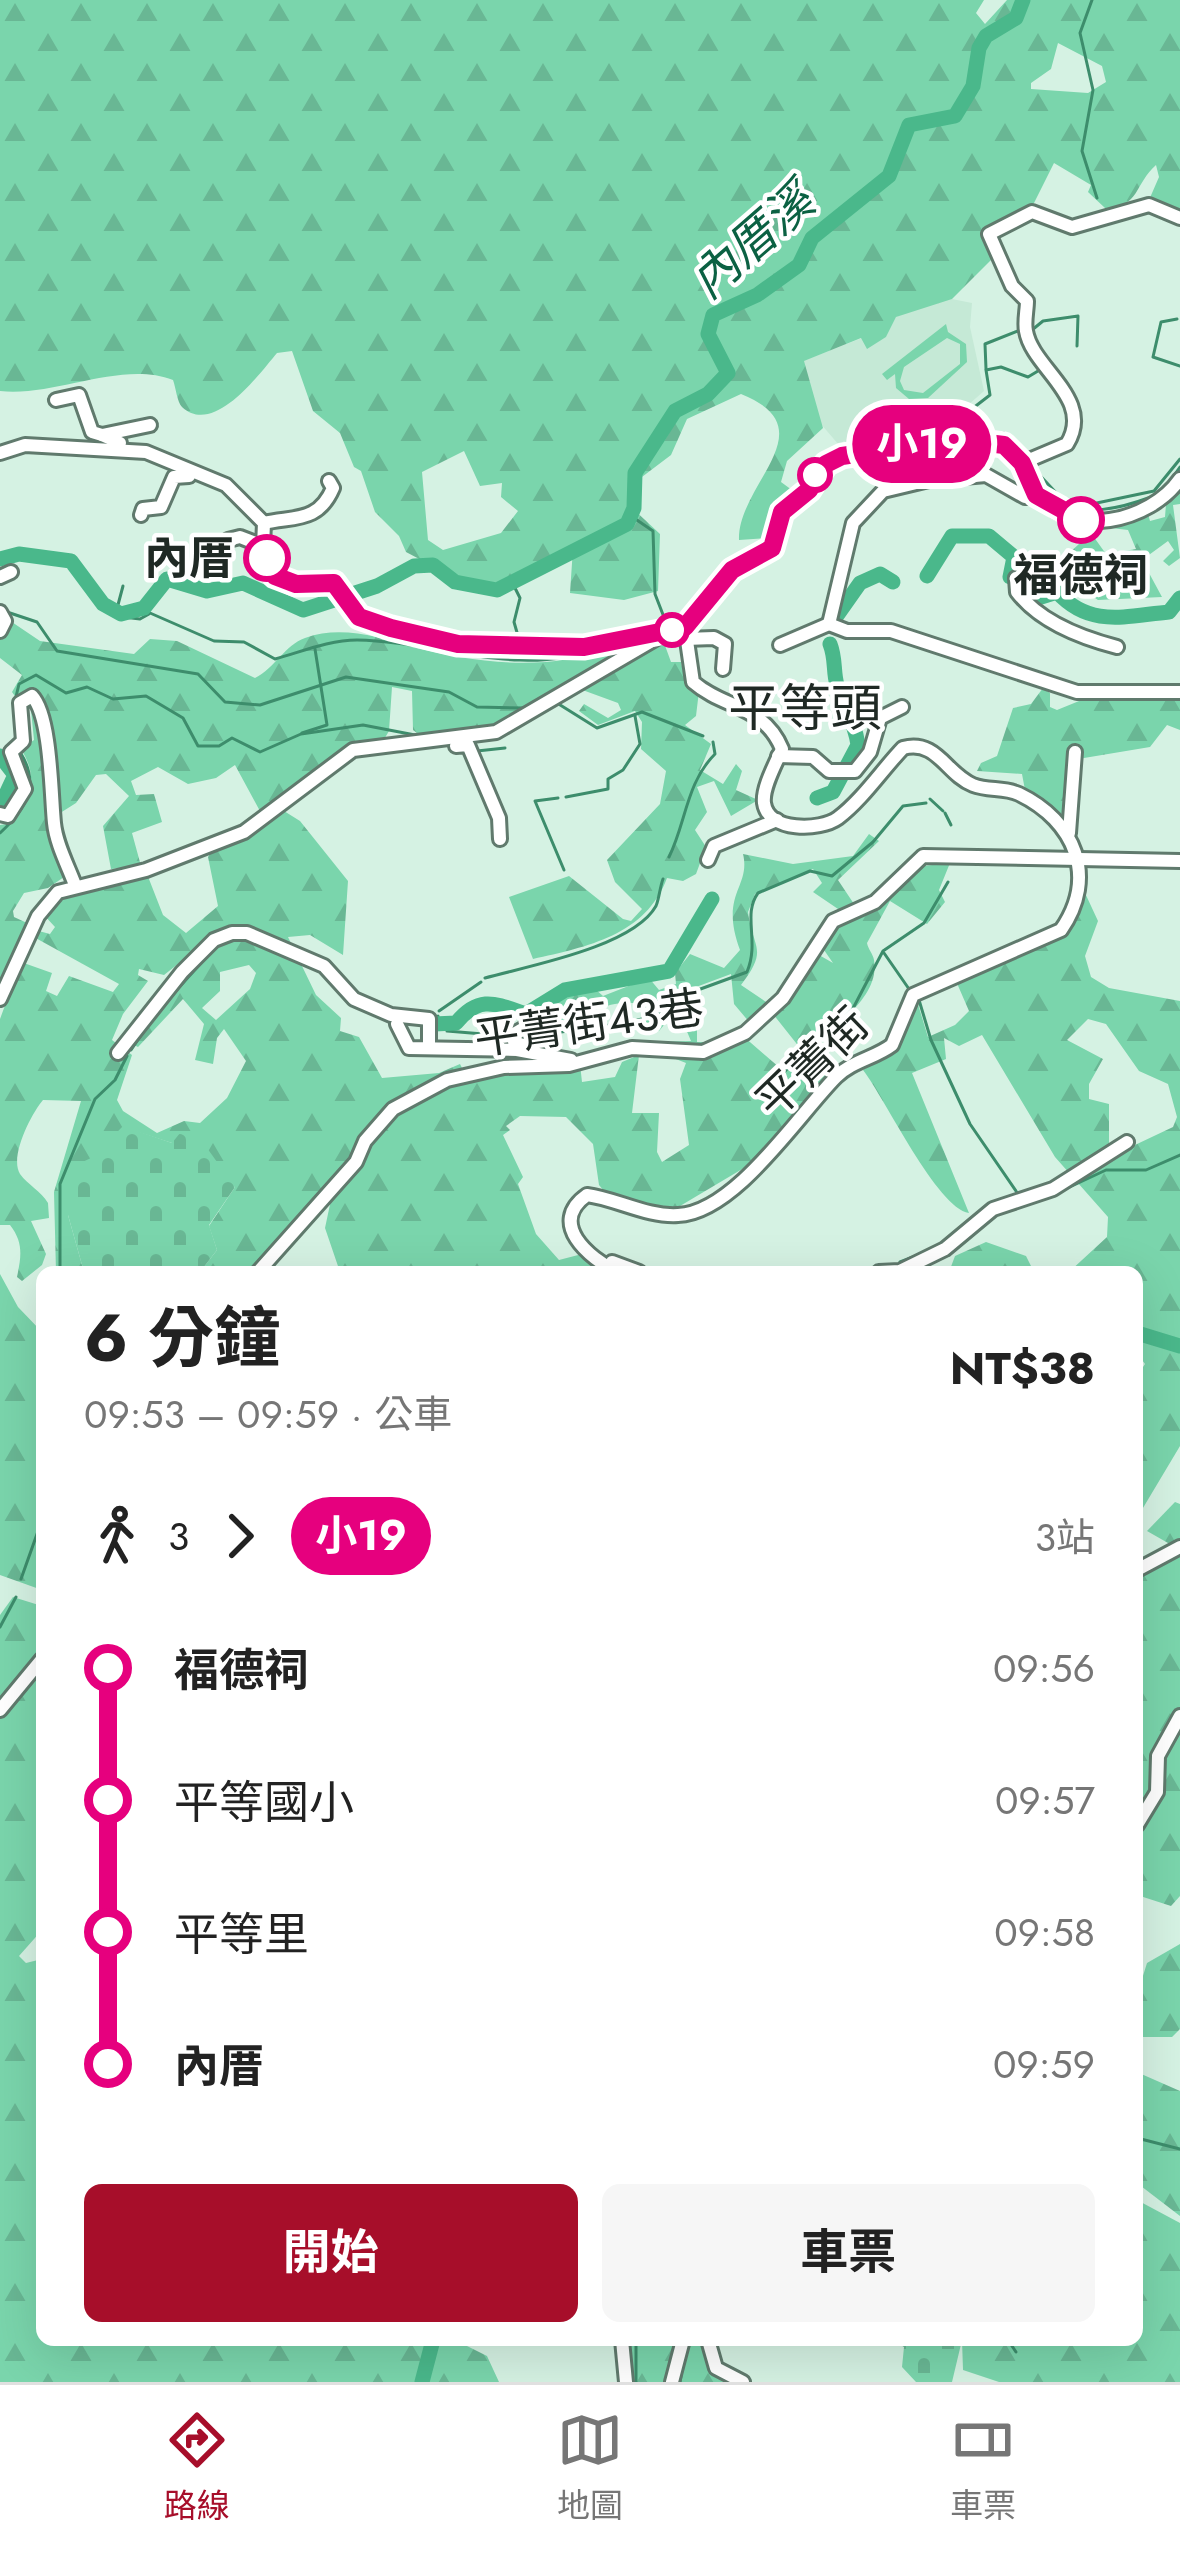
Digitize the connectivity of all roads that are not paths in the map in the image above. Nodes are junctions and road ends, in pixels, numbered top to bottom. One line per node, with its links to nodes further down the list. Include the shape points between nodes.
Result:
1 (1180, 218): 6 (street, via 1149,206 1072,226 1032,212 988,234 1027,301 1026,332 1058,377 1074,420 1067,444)
2 (56, 400): 4 (street, via 79,395 92,432)
3 (150, 425): 4 (street)
4 (102, 435): 7 (street, via 159,449)
5 (0, 453): 7 (street, via 25,445 109,447)
6 (1022, 463): 11 (street); 20 (street, via 997,442 954,439 826,464 782,512 772,548 732,570)
7 (178, 468): 8 (street)
8 (196, 475): 12 (street, via 174,477 161,507); 13 (street, via 226,484)
9 (1180, 479): 11 (street, via 1162,501 1111,520 1088,522)
10 (329, 481): 13 (street, via 328,499 305,518)
11 (1036, 495): 18 (street, via 986,475 883,491 853,523)
12 (140, 515)
13 (264, 523): 14 (street)
14 (263, 546): 15 (street, via 228,539); 21 (street, via 275,576 324,581 359,617 458,644 580,648)
15 (212, 557)
16 (1016, 578): 23 (street, via 1017,592 1040,613)
17 (0, 612): 19 (street)
18 (829, 624): 22 (street); 25 (street, via 901,634 1077,692)
19 (0, 631)
20 (685, 633): 21 (street); 24 (street, via 725,644); 30 (street, via 693,682 754,712 773,730)
21 (662, 635): 27 (street, via 514,725)
22 (780, 645)
23 (1117, 647)
24 (723, 669)
25 (1180, 692)
26 (902, 706): 30 (street, via 880,718 855,771)
27 (414, 744): 34 (street, via 468,745); 38 (street, via 353,750 244,832 146,870)
28 (5, 747): 31 (street, via 25,789 12,812); 38 (street, via 23,741 20,703 32,697 54,774 54,828)
29 (1075, 752): 33 (street)
30 (778, 756): 32 (street, via 764,798)
31 (1, 814)
32 (777, 820): 33 (street, via 799,827 831,822 903,748 919,746 976,787 1023,796); 36 (street, via 714,846)
33 (1069, 833): 35 (street)
34 (500, 839)
35 (1079, 855): 37 (street, 平菁街43巷); 46 (street, 平菁街43巷, via 923,856 875,902 832,921 783,998 745,1033 703,1052 632,1048); 48 (street, 平菁街, via 1081,886 1061,930 913,995 892,1045 836,1077 760,1168 686,1215 587,1195 572,1210)
36 (708, 860)
37 (1180, 861)
38 (76, 885): 39 (street, via 38,916)
39 (0, 999)
40 (538, 1020): 44 (street, via 513,1036)
41 (397, 1024): 42 (street, via 409,1048)
42 (429, 1047): 44 (street); 45 (street, via 430,1019 391,1015 354,999 324,966 248,933 214,940)
43 (554, 1048): 44 (street)
44 (534, 1050): 46 (street)
45 (118, 1053)
46 (578, 1062): 49 (street, 平菁街43巷, via 489,1069 393,1109)
47 (1127, 1142): 52 (street, via 1053,1189 994,1209)
48 (576, 1239): 50 (street); 51 (street)
49 (263, 1266)
50 (607, 1266)
51 (627, 1266)
52 (909, 1266)
53 (1180, 1547): 54 (street)
54 (1143, 1567)
55 (36, 1666): 56 (street)
56 (0, 1710)
57 (1180, 1716): 58 (street, via 1158,1756 1157,1792)
58 (1143, 1815)
59 (623, 2346): 62 (street)
60 (681, 2346): 63 (street)
61 (710, 2346): 64 (street, via 716,2368)
62 (626, 2382)
63 (672, 2382)
64 (743, 2382)

